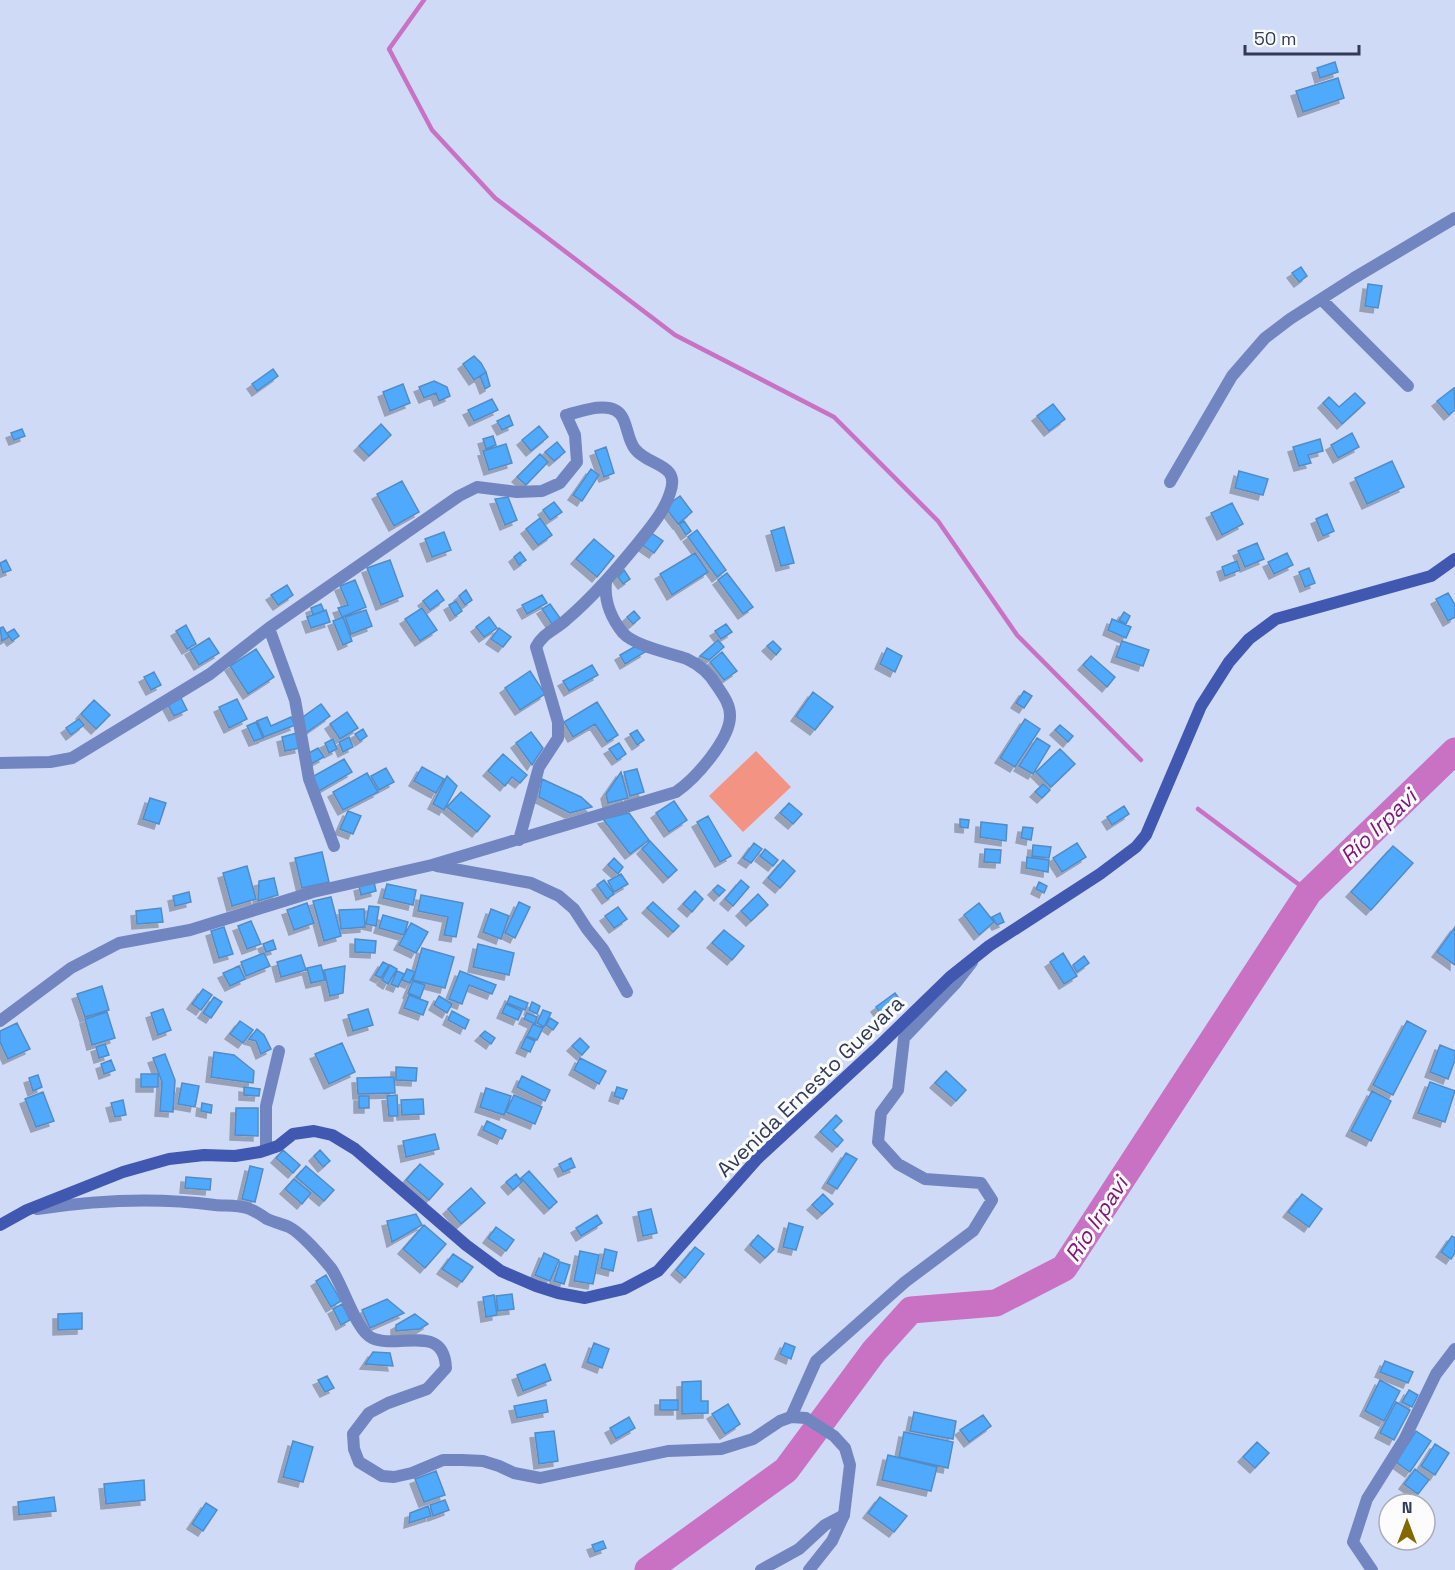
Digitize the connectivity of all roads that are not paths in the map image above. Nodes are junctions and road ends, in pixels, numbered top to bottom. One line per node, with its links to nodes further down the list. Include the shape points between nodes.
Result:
1 (1455, 218): 2 (street)
2 (1322, 300): 3 (street); 4 (street, via 1265,338 1232,376)
3 (1408, 386)
4 (1170, 482)
5 (1455, 559): 12 (main road, Avenida Ernesto Guevara, via 1431,576 1276,619 1249,639 1228,662 1201,706 1146,835 1136,847)
6 (606, 582): 7 (street, via 658,517 673,485 665,467 642,457 630,444 622,414 604,407 566,414 575,435 577,462 560,483 542,491 477,487); 9 (street, via 564,622 540,638 536,647 558,722 558,738 539,767); 9 (street, via 609,610 624,634 701,667 728,704 729,727 723,740 676,792)
7 (268, 627): 8 (street, via 210,674 72,758); 10 (street, via 295,700 309,779)
8 (0, 763)
9 (519, 840): 11 (street)
10 (334, 846)
11 (432, 866): 13 (street, via 531,883 559,896 574,909 603,949); 14 (street, via 313,892 190,930 119,943 71,968)
12 (976, 956): 16 (main road, Avenida Ernesto Guevara, via 757,1159 658,1271 624,1289 585,1298 536,1286 501,1271 355,1149 332,1135 314,1131 293,1134); 20 (street, via 904,1038 898,1090 881,1113 878,1142 898,1164 925,1179 981,1183 992,1200 973,1231 905,1282 816,1361)
13 (627, 992)
14 (0, 1021)
15 (279, 1051): 16 (street, via 266,1106)
16 (266, 1150): 17 (main road, Avenida Ernesto Guevara, via 235,1156 169,1159 123,1172)
17 (27, 1210): 18 (main road, Avenida Ernesto Guevara); 20 (street, via 132,1199 196,1203 246,1208 290,1227 330,1267 361,1327 371,1338 423,1340 437,1345 445,1355 446,1368 427,1389 369,1413 353,1434 359,1462 382,1476 412,1473 443,1460 462,1460 483,1461 531,1478 553,1477 668,1451 729,1447 753,1439)
18 (0, 1225)
19 (1455, 1349): 24 (street, via 1367,1499 1353,1542)
20 (791, 1416): 21 (street, via 806,1418 845,1448 850,1465)
21 (844, 1515): 22 (street, via 825,1525 799,1549); 23 (street, via 832,1541)
22 (761, 1570)
23 (809, 1570)
24 (1372, 1570)

